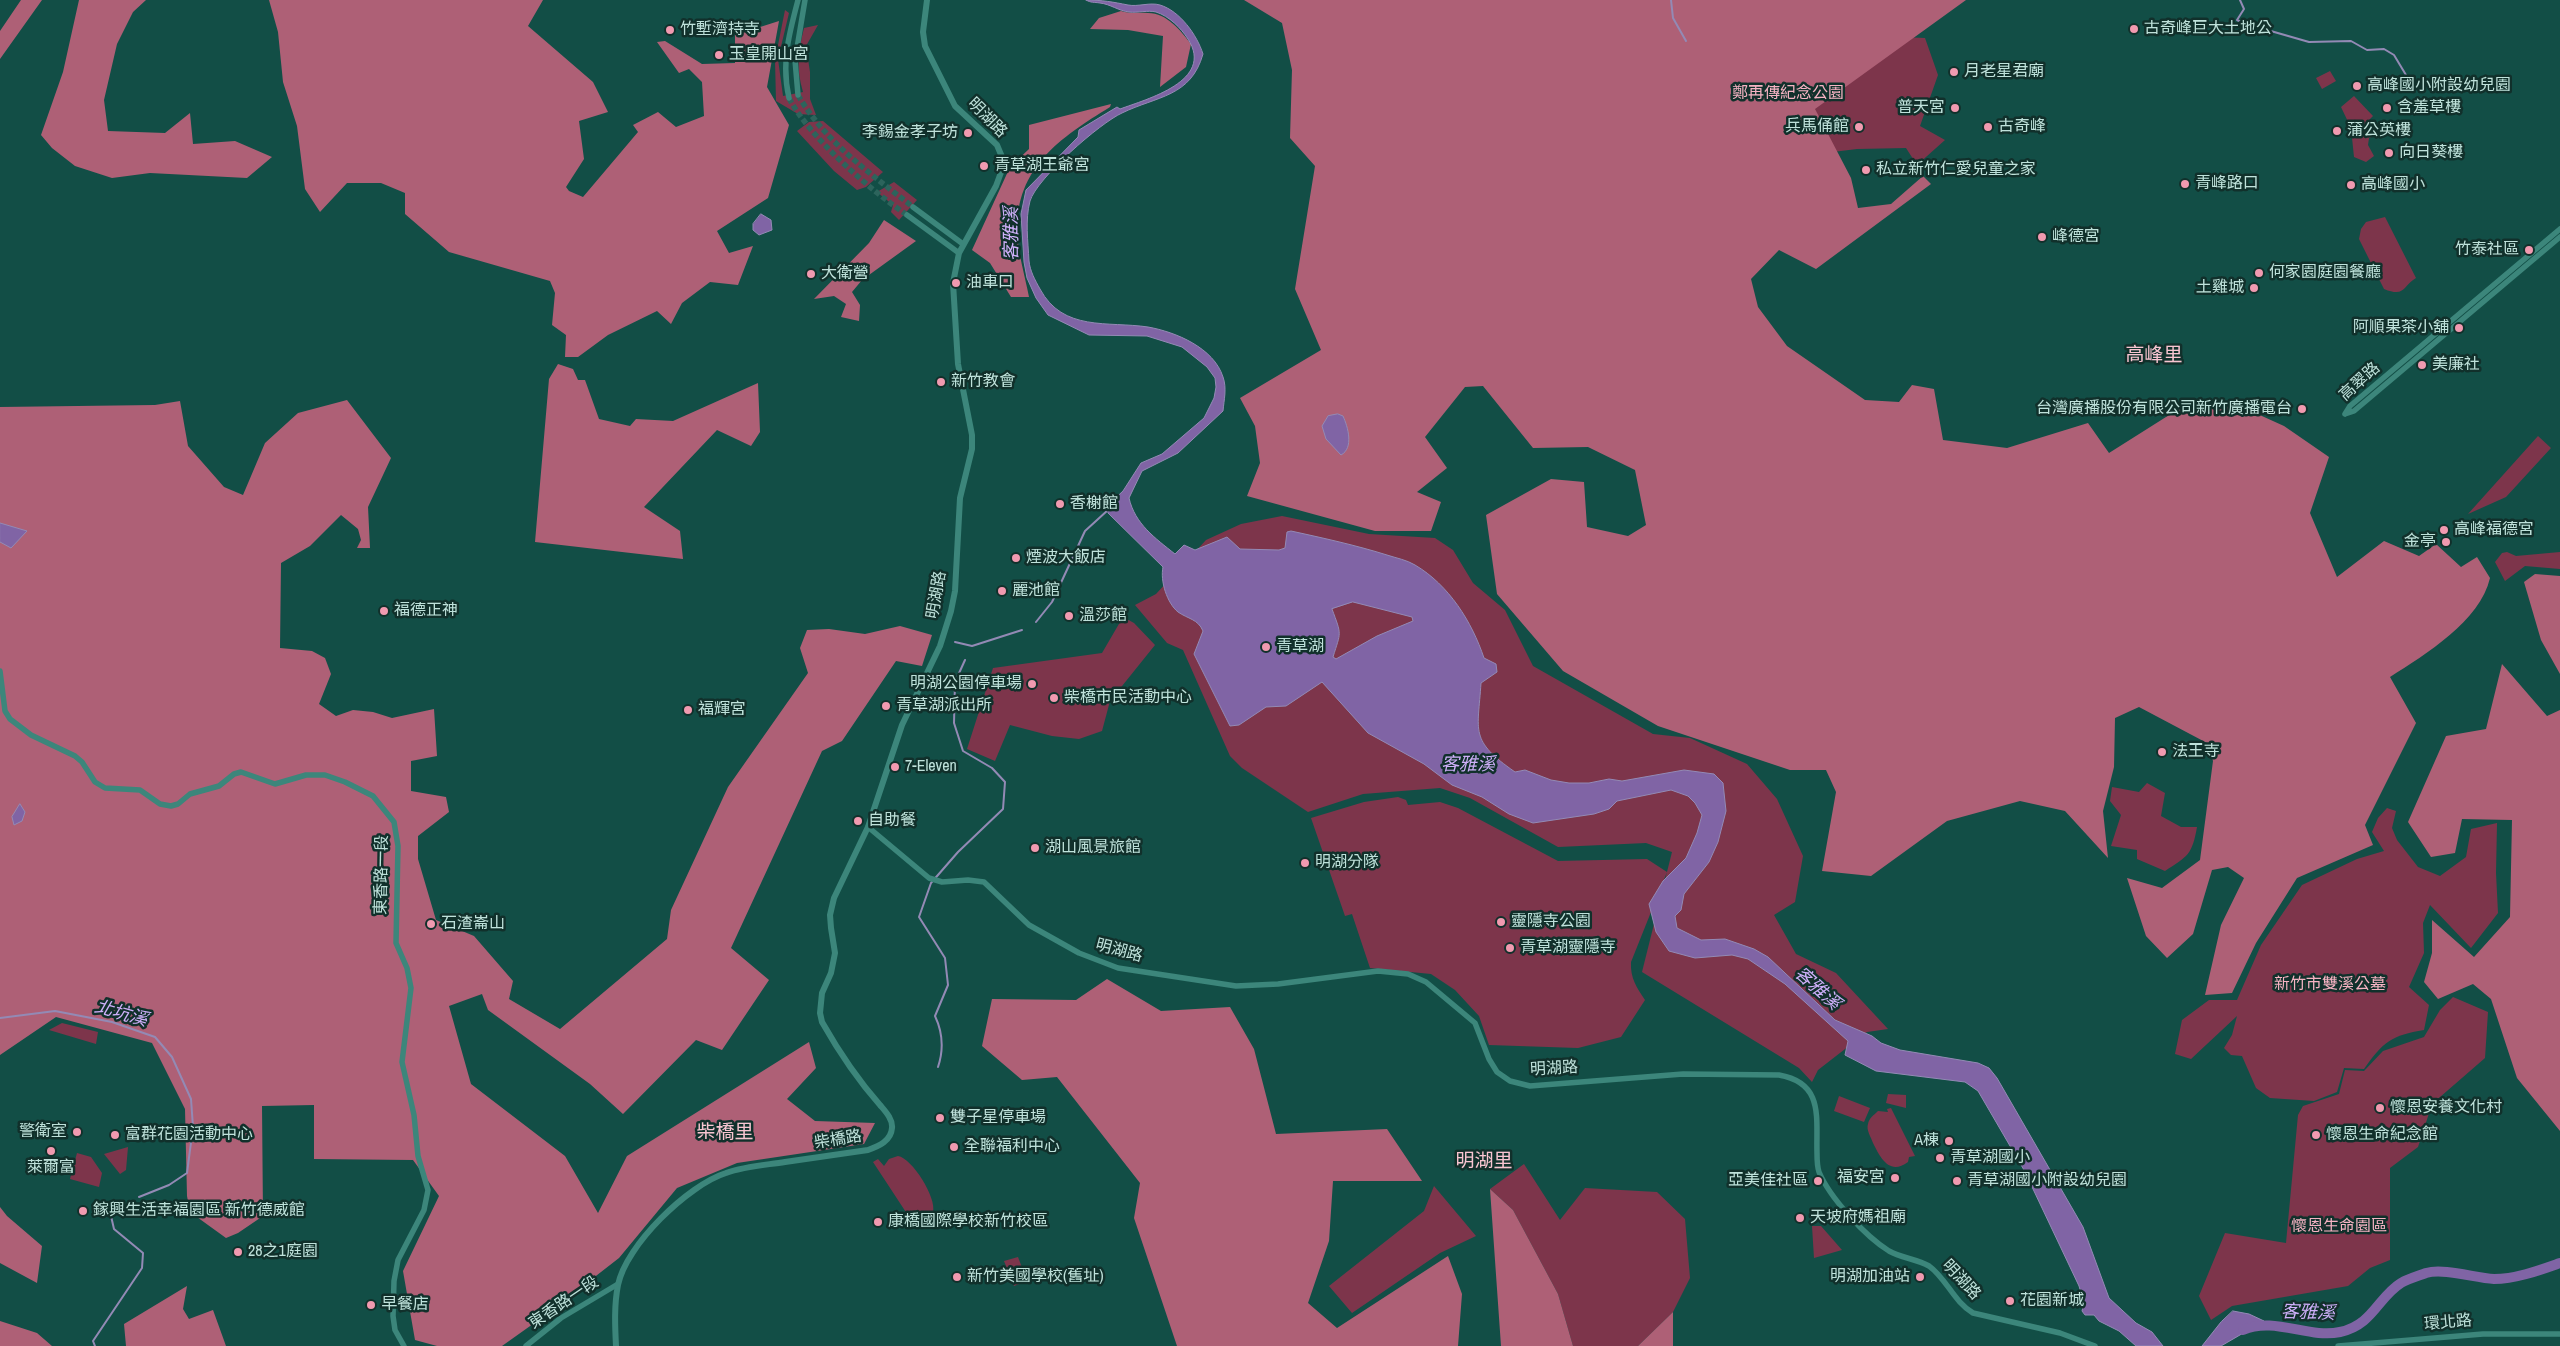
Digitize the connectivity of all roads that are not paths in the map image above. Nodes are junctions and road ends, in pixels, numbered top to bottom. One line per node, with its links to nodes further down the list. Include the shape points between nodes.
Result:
1 (798, 0): 5 (street, via 784,60)
2 (806, 0): 4 (street, via 795,60)
3 (927, 0): 10 (main road, 明湖路, via 924,46 955,106 994,142 1002,156 1000,176)
4 (798, 95)
5 (789, 98)
6 (913, 207): 10 (street)
7 (907, 214): 11 (street)
8 (2560, 229): 9 (street, 高翠路, via 2350,406 2345,414 2354,411)
9 (2560, 237)
10 (963, 244): 11 (main road, 明湖路)
11 (959, 253): 13 (main road, 明湖路, via 952,283 952,304 972,449 960,498 955,591 940,646 902,724)
12 (0, 671): 16 (street, 東香路一段, via 5,711 10,719 31,736 75,756 95,782 104,788 140,790 160,804 171,806 190,794 219,786 241,772 275,784 306,775 325,775 373,796 394,822 398,846 396,943 407,968 410,988 402,1062 414,1115 418,1156 428,1190 424,1210 398,1260 394,1281 395,1330)
13 (868, 827): 14 (main road, 柴橋路, via 834,898 830,915 835,953 822,993 820,1012 822,1022 861,1084 889,1116 893,1126 889,1137 868,1150 722,1174 665,1215 633,1253); 19 (street, 明湖路, via 929,878 938,882 984,882 1029,924 1078,953 1118,968 1236,986 1378,971 1408,974 1426,982 1475,1023 1489,1059 1497,1072 1510,1081 1530,1086 1683,1074 1792,1077 1807,1088 1815,1103 1818,1170 1830,1192 1865,1232 1889,1251 1929,1266 1964,1308 1973,1313 2060,1333)
14 (618, 1284): 17 (street, 東香路一段, via 561,1318); 18 (main road, 柴橋路)
15 (2560, 1334): 20 (street, 環北路, via 2483,1334)
16 (404, 1346)
17 (526, 1346)
18 (616, 1346)
19 (2095, 1346)
20 (2338, 1346)

